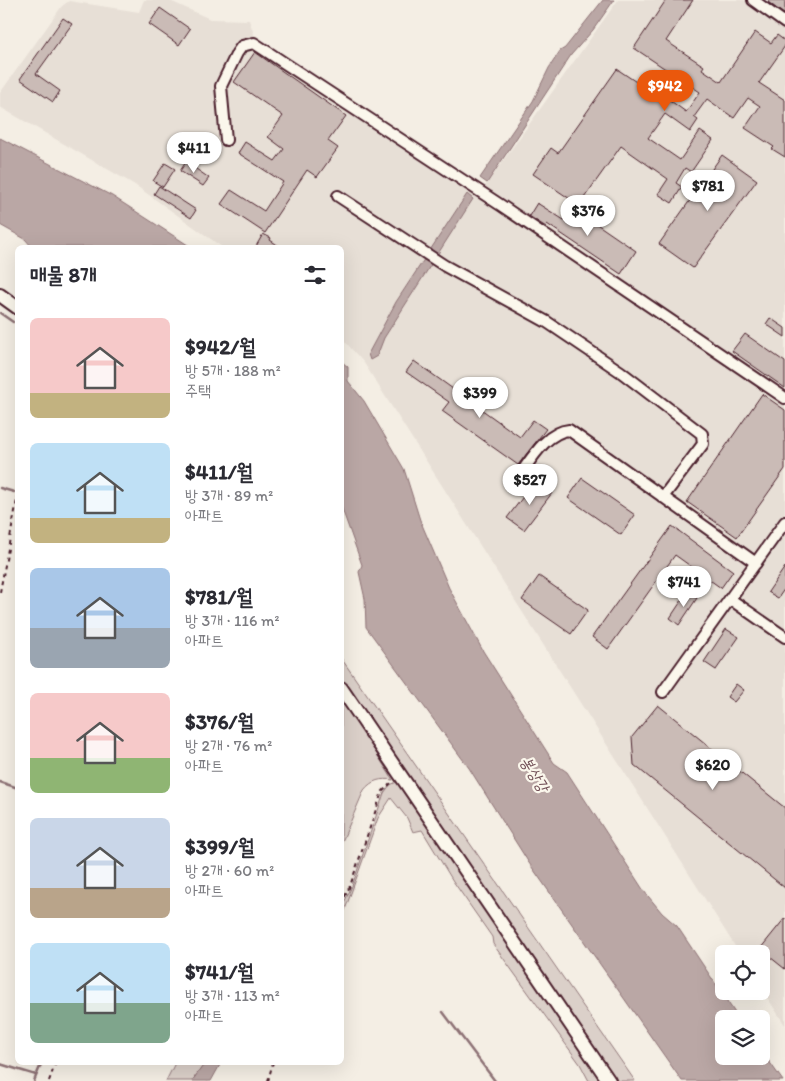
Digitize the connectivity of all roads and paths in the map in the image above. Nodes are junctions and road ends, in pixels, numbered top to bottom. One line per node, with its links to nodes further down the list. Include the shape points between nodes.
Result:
1 (753, 0): 2 (street)
2 (785, 23)
3 (226, 140): 7 (street, via 221,86 242,46 254,43)
4 (338, 196): 9 (street, via 445,266 547,322 621,372 702,434 703,444)
5 (0, 295): 6 (main road)
6 (15, 306)
7 (785, 398)
8 (518, 477): 9 (street, via 551,436 569,430)
9 (663, 497): 12 (street)
10 (15, 511): 13 (path)
11 (785, 522): 12 (street)
12 (756, 563): 14 (street)
13 (0, 592)
14 (730, 599): 15 (street); 16 (street)
15 (785, 637)
16 (663, 692)
17 (344, 693): 18 (main road)
18 (400, 777): 19 (path, via 382,792); 24 (main road)
19 (344, 898)
20 (55, 1065): 22 (path)
21 (272, 1065): 23 (path)
22 (50, 1081)
23 (268, 1081)
24 (609, 1081)

